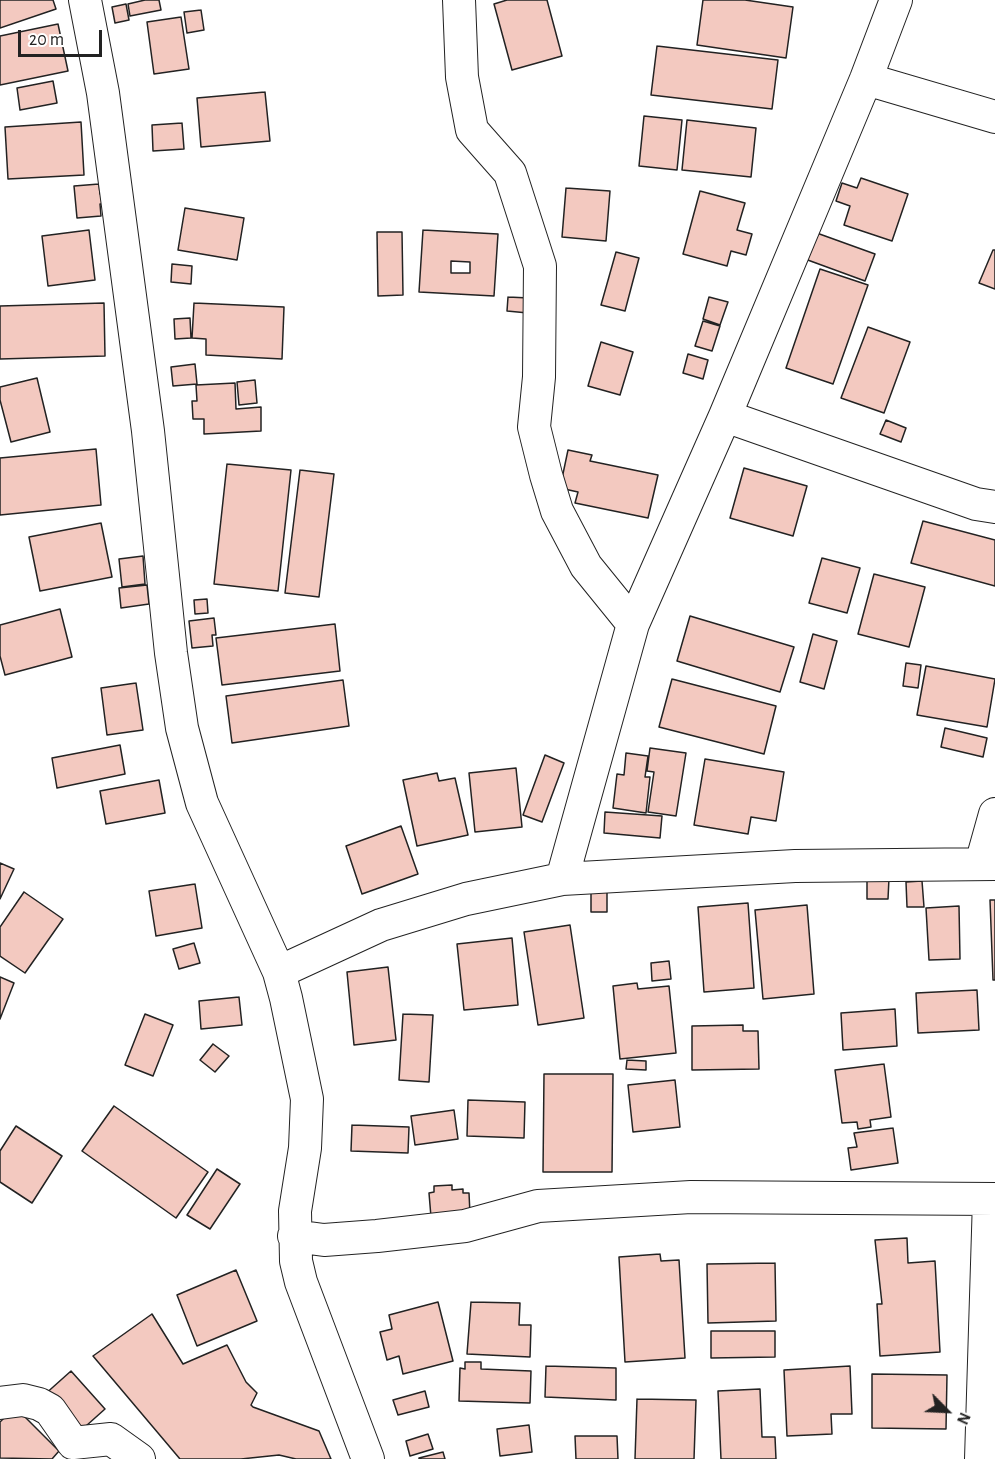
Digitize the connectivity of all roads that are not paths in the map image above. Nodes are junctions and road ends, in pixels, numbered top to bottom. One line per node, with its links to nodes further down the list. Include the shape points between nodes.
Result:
1 (85, 0): 12 (street, via 103,93 182,728 202,803)
2 (459, 0): 8 (street, via 462,77 472,130 510,173 540,266 539,377 534,427 546,475 557,511 586,566)
3 (896, 0): 4 (street)
4 (866, 79): 5 (street); 6 (street)
5 (995, 117)
6 (725, 416): 7 (street, via 976,504); 8 (street)
7 (995, 507)
8 (633, 624): 11 (street)
9 (995, 814): 10 (street)
10 (988, 864): 11 (street, via 795,866)
11 (562, 879): 12 (street, via 466,899 381,926)
12 (279, 972): 14 (street, via 307,1099)
13 (992, 1199): 14 (street, via 691,1197 538,1206 465,1226 377,1236 324,1240); 18 (street)
14 (294, 1236): 17 (street, via 301,1282)
15 (0, 1403): 16 (street, via 23,1400 39,1404 50,1410 74,1443 111,1439)
16 (139, 1459)
17 (368, 1459)
18 (981, 1459)

